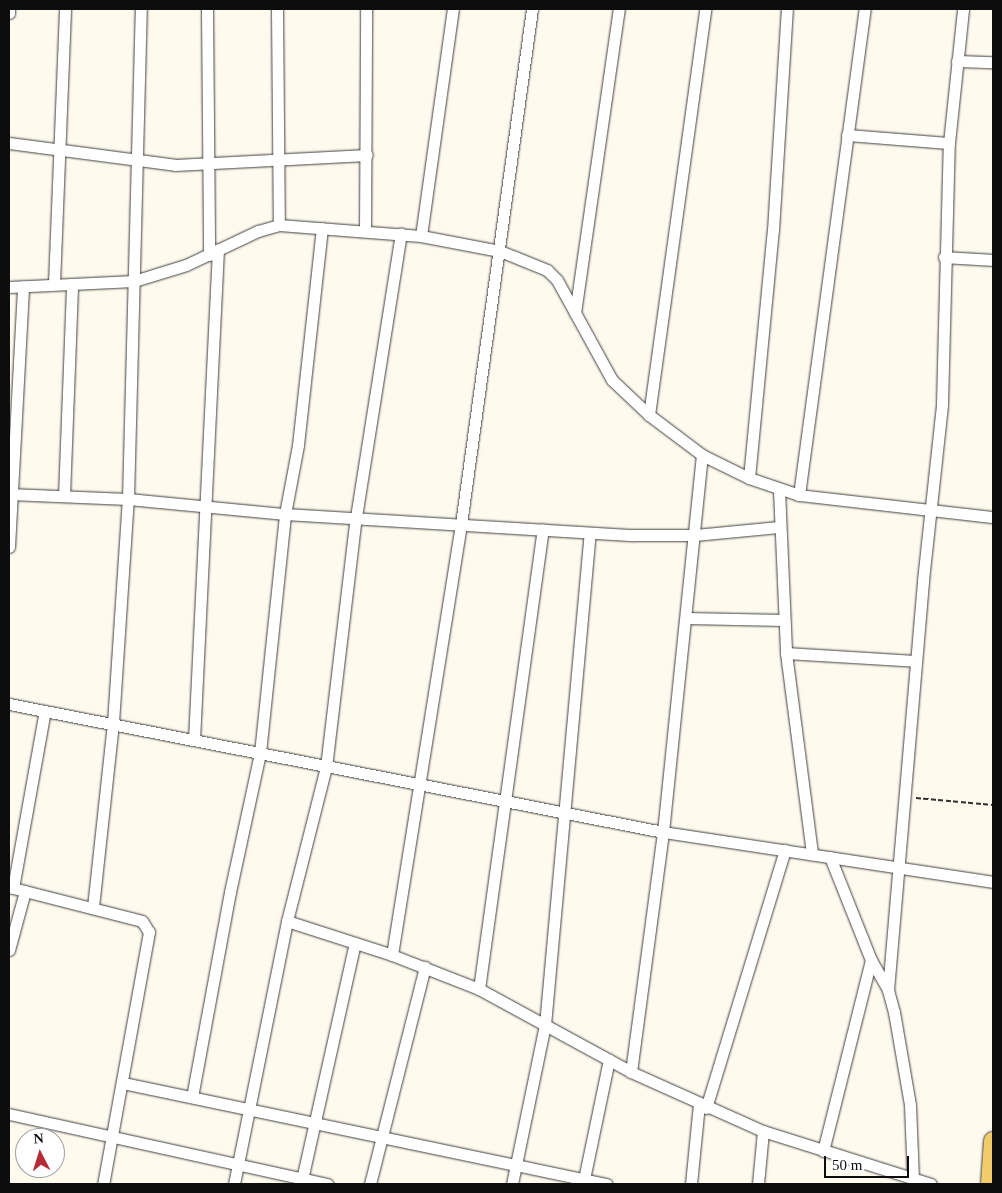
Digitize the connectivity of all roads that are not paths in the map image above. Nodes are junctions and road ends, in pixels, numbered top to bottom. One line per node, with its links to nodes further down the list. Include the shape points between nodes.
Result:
1 (9, 9): 14 (street)
2 (65, 9): 20 (street)
3 (141, 9): 22 (street)
4 (207, 9): 24 (street)
5 (277, 9): 23 (street)
6 (366, 9): 21 (street)
7 (453, 9): 29 (street)
8 (532, 9): 30 (street)
9 (619, 9): 39 (street)
10 (705, 9): 40 (street)
11 (787, 9): 42 (street, via 772,240)
12 (865, 9): 17 (street)
13 (963, 9): 15 (street)
14 (9, 12)
15 (957, 61): 16 (street); 19 (street)
16 (993, 62)
17 (847, 136): 19 (street); 45 (street)
18 (9, 143): 20 (street)
19 (949, 143): 32 (street)
20 (58, 152): 22 (street); 35 (street)
21 (367, 155): 23 (street); 27 (street)
22 (138, 159): 24 (street); 34 (street)
23 (278, 159): 24 (street); 25 (street)
24 (206, 166): 31 (street)
25 (280, 225): 26 (street); 31 (street)
26 (322, 228): 27 (street); 50 (street, via 298,445)
27 (365, 231): 28 (street)
28 (401, 234): 29 (street); 51 (street)
29 (421, 236): 30 (street)
30 (500, 251): 39 (street, via 547,270 557,280); 53 (street)
31 (213, 252): 34 (street, via 160,275); 48 (street)
32 (944, 257): 33 (street); 49 (street, via 942,404)
33 (993, 260)
34 (134, 281): 36 (street); 47 (street)
35 (54, 284): 36 (street); 37 (street)
36 (72, 284): 46 (street)
37 (23, 286): 38 (street); 44 (street)
38 (9, 287)
39 (575, 313): 40 (street, via 612,380)
40 (649, 415): 41 (street)
41 (702, 455): 42 (street); 57 (street)
42 (749, 478): 43 (street)
43 (779, 490): 45 (street); 54 (street)
44 (11, 494): 46 (street); 58 (street)
45 (799, 495): 49 (street)
46 (64, 496): 47 (street)
47 (128, 499): 48 (street); 65 (street)
48 (206, 506): 50 (street); 66 (street)
49 (930, 512): 52 (street); 62 (street)
50 (285, 514): 51 (street); 67 (street)
51 (356, 517): 53 (street); 68 (street)
52 (993, 517)
53 (461, 524): 55 (street); 69 (street)
54 (779, 527): 57 (street); 60 (street)
55 (544, 529): 56 (street); 70 (street)
56 (590, 533): 57 (street); 71 (street)
57 (695, 535): 59 (street)
58 (9, 547)
59 (686, 618): 60 (street); 72 (street)
60 (784, 620): 61 (street)
61 (786, 654): 62 (street); 74 (street)
62 (916, 661): 76 (street)
63 (9, 704): 64 (street)
64 (45, 711): 65 (street); 78 (street)
65 (113, 723): 66 (street); 79 (street)
66 (194, 740): 67 (street)
67 (260, 753): 68 (street); 92 (street)
68 (326, 767): 69 (street); 80 (street)
69 (420, 785): 70 (street); 83 (street)
70 (508, 800): 71 (street); 86 (street)
71 (566, 813): 72 (street); 88 (street)
72 (663, 832): 73 (street); 90 (street)
73 (785, 850): 74 (street); 93 (street)
74 (812, 854): 75 (street)
75 (830, 857): 76 (street); 84 (street)
76 (898, 869): 77 (street); 87 (street)
77 (993, 882)
78 (16, 889): 79 (street); 82 (street)
79 (93, 908): 91 (street, via 142,921 149,932)
80 (287, 921): 81 (street); 94 (street)
81 (355, 943): 83 (street); 96 (street)
82 (9, 950)
83 (392, 955): 85 (street)
84 (871, 960): 87 (street); 101 (street)
85 (425, 967): 86 (street); 99 (street)
86 (479, 989): 88 (street)
87 (888, 990): 104 (street, via 906,1074)
88 (545, 1025): 89 (street); 103 (street)
89 (609, 1060): 90 (street); 106 (street)
90 (631, 1072): 93 (street)
91 (123, 1083): 92 (street); 98 (street)
92 (192, 1097): 94 (street)
93 (703, 1106): 97 (street); 113 (street)
94 (248, 1108): 96 (street); 102 (street)
95 (9, 1114): 98 (street)
96 (314, 1124): 99 (street); 105 (street)
97 (763, 1132): 101 (street); 114 (street)
98 (113, 1136): 102 (street); 107 (street)
99 (382, 1137): 103 (street); 110 (street)
100 (993, 1141): 116 (main road)
101 (823, 1151): 104 (street)
102 (237, 1165): 105 (street); 108 (street)
103 (516, 1165): 106 (street); 111 (street)
104 (913, 1179): 115 (street)
105 (301, 1181): 109 (street)
106 (584, 1182): 112 (street)
107 (102, 1184)
108 (234, 1184)
109 (327, 1184)
110 (370, 1184)
111 (512, 1184)
112 (607, 1184)
113 (691, 1184)
114 (758, 1184)
115 (932, 1184)
116 (990, 1184)

